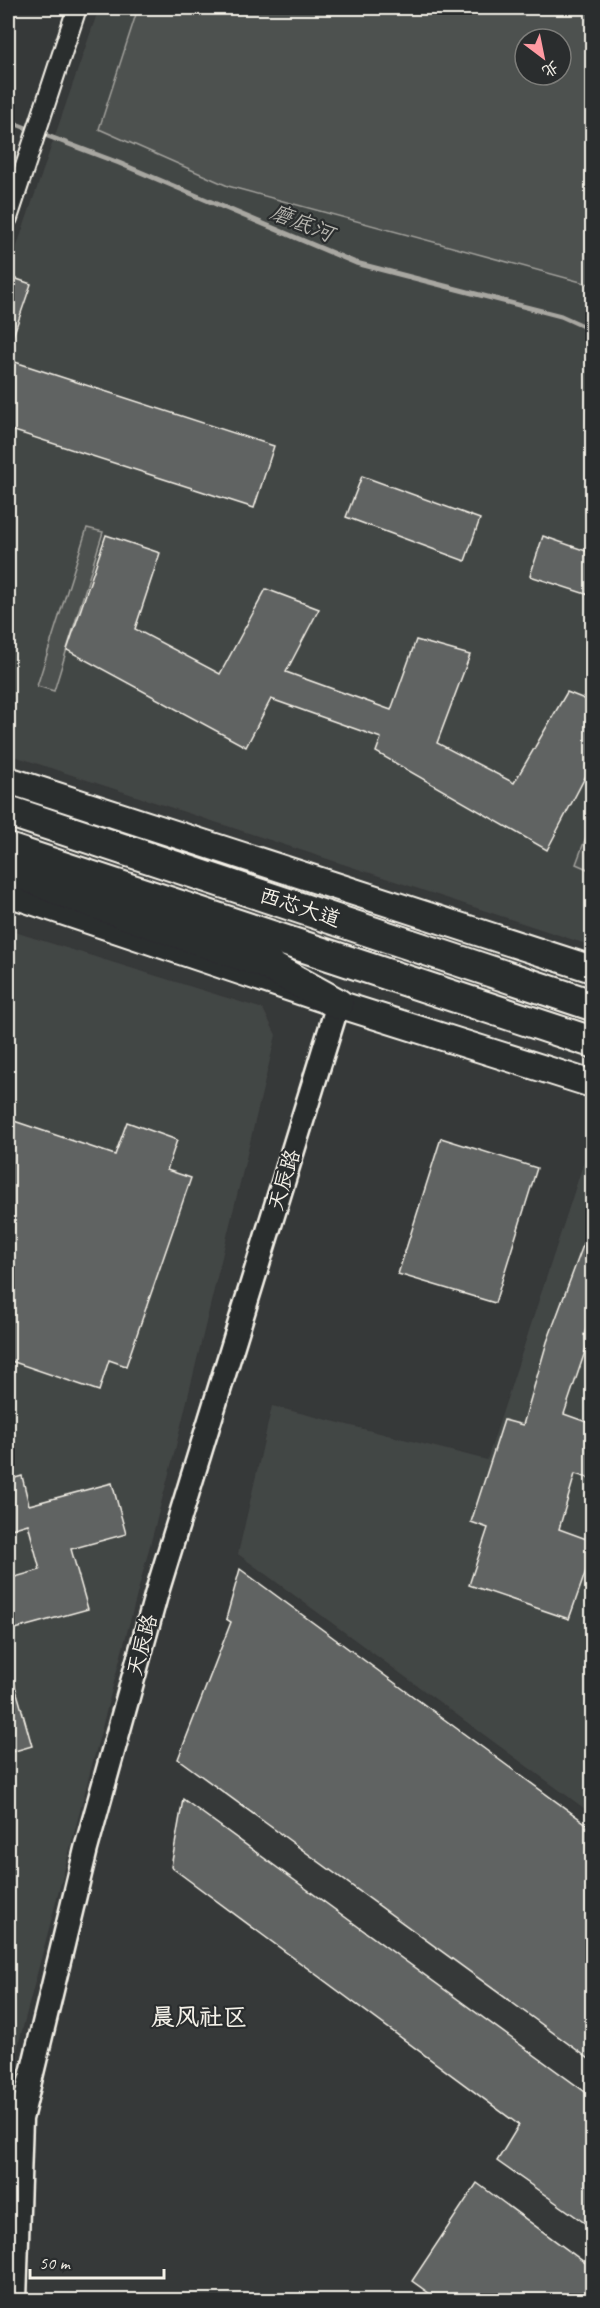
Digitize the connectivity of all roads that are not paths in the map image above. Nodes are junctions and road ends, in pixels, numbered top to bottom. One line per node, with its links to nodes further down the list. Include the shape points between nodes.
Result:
1 (77, 8): 2 (street)
2 (8, 218)
3 (8, 780): 9 (main road, 西芯大道)
4 (8, 811): 6 (highway, 西芯大道)
5 (8, 849): 13 (highway, 西芯大道)
6 (148, 856): 10 (highway, via 353,909); 12 (highway, 西芯大道)
7 (8, 868): 11 (highway, via 61,891 264,963)
8 (8, 893): 11 (main road)
9 (592, 969)
10 (592, 983)
11 (338, 1004): 14 (main road); 15 (street, 天辰路, via 157,1592 86,1849 21,2119)
12 (592, 1005)
13 (592, 1042)
14 (592, 1083)
15 (15, 2301)

